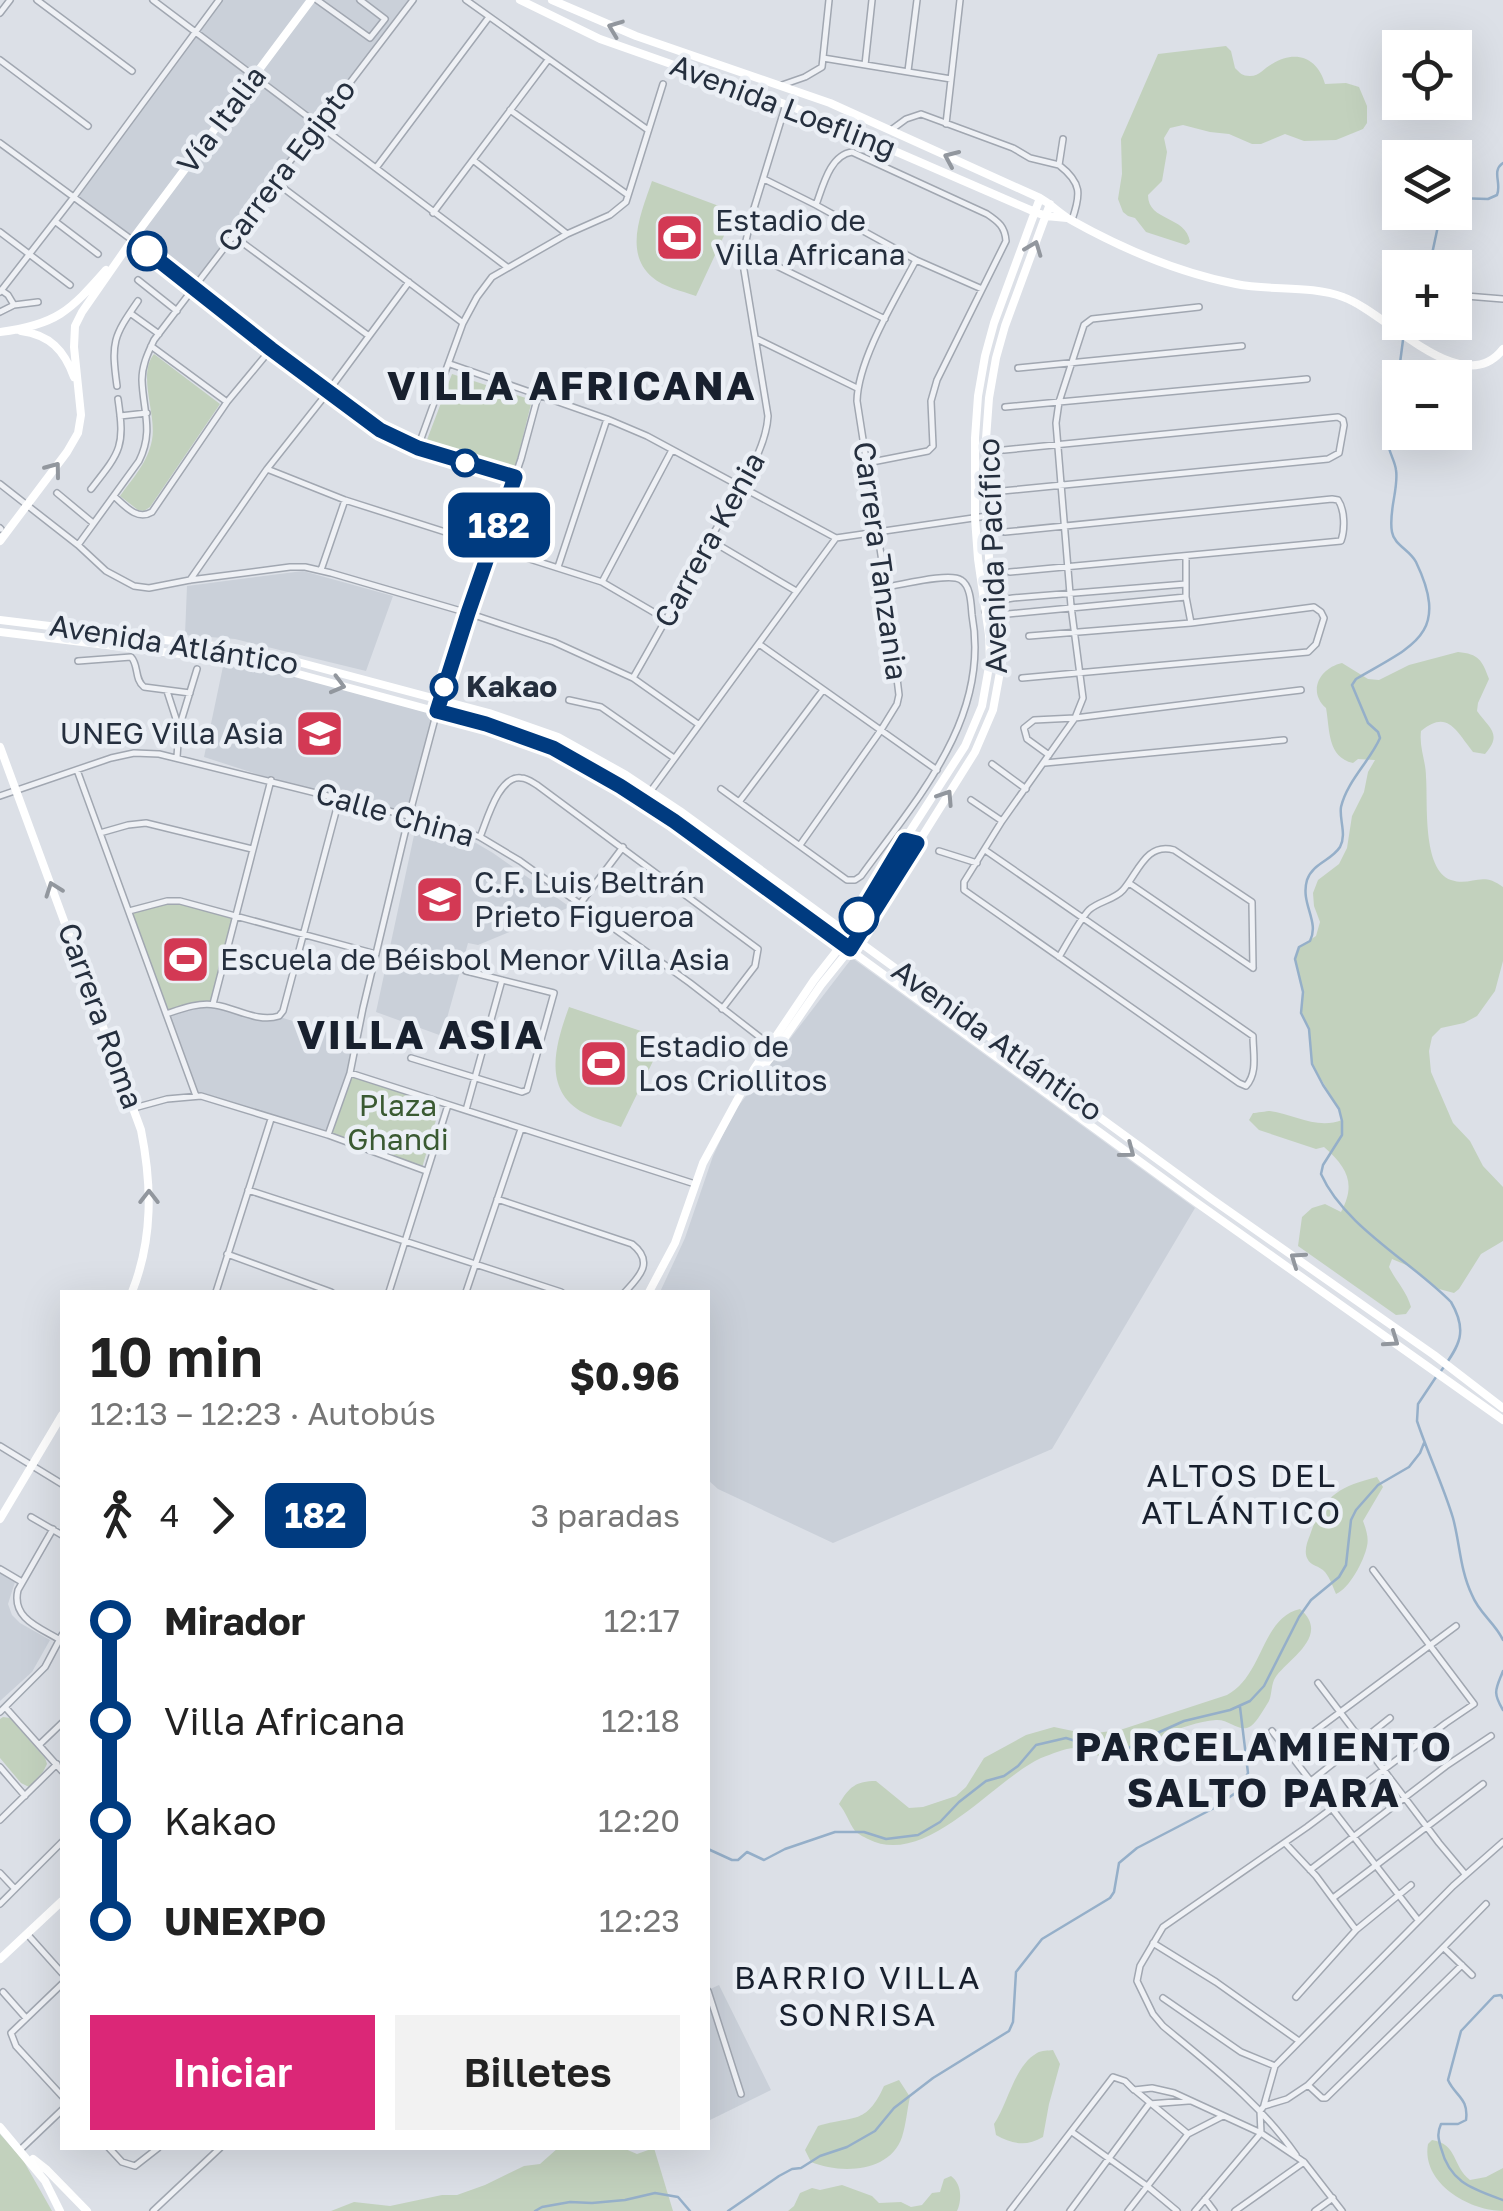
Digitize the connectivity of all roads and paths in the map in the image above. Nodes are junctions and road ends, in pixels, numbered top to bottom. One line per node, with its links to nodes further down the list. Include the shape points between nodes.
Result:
1 (10, 0): 15 (street)
2 (38, 0): 22 (street)
3 (153, 0): 17 (street)
4 (219, 0): 17 (street)
5 (314, 0): 6 (street, via 370,38 385,19); 24 (street, Vía Italia)
6 (360, 0)
7 (413, 0): 30 (street, Carrera Egipto)
8 (466, 0): 16 (street)
9 (520, 0): 28 (street, Avenida Loefling, via 600,40)
10 (552, 0): 27 (street, Avenida Loefling, one-way to 10)
11 (830, 0): 18 (street)
12 (872, 0): 21 (street)
13 (917, 0): 23 (street)
14 (960, 0): 25 (street)
15 (0, 13)
16 (489, 16): 20 (street); 39 (street)
17 (196, 32): 24 (street); 43 (street)
18 (824, 58): 21 (street); 27 (street, via 817,72)
19 (0, 60): 32 (street)
20 (548, 60): 29 (street); 33 (street)
21 (866, 65): 23 (street)
22 (132, 71)
23 (908, 72): 25 (street)
24 (254, 76): 30 (street); 55 (street, Vía Italia)
25 (951, 79): 31 (street)
26 (663, 84): 33 (street)
27 (779, 86): 34 (street, Avenida Loefling)
28 (786, 104): 40 (street, Carrera Kenia); 47 (street, Avenida Loefling)
29 (510, 110): 37 (street); 42 (street)
30 (317, 124): 39 (street); 41 (street, Carrera Egipto)
31 (946, 124): 34 (street, via 920,114); 38 (street)
32 (88, 126)
33 (648, 130): 42 (street)
34 (890, 131): 44 (street, Avenida Loefling, one-way to 34)
35 (1062, 139): 38 (street)
36 (0, 144): 43 (street)
37 (472, 160): 48 (street); 54 (street)
38 (1059, 165): 50 (street, via 1072,174 1079,192)
39 (376, 168): 48 (street)
40 (764, 180): 46 (street); 56 (street, Carrera Kenia)
41 (274, 181): 53 (street, Carrera Egipto); 62 (street)
42 (628, 195): 54 (street, via 610,215)
43 (74, 198): 51 (street); 55 (street)
44 (1040, 198): 45 (street, Avenida Loefling); 47 (street, Avenida Pacífico)
45 (1050, 204): 49 (street, Avenida Pacífico); 50 (street, Avenida Loefling)
46 (816, 205): 59 (street); 64 (street, via 836,159 852,152 988,214 1005,230 1006,241)
47 (1034, 212): 49 (street, Avenida Loefling); 120 (street, Avenida Pacífico, via 985,356 974,438)
48 (434, 213): 60 (street)
49 (1046, 216): 50 (street, Avenida Loefling); 119 (street, Avenida Pacífico, one-way to 49, via 986,438 996,358)
50 (1069, 219): 86 (street, via 1226,282 1344,297 1466,367 1490,363)
51 (56, 222): 57 (street); 58 (street)
52 (0, 232): 58 (street)
53 (232, 234): 65 (street, Carrera Egipto); 81 (street)
54 (568, 234): 60 (street)
55 (132, 240): 65 (street); 78 (street, via 71,309); 91 (street, via 75,326)
56 (744, 250): 76 (street); 82 (street, Carrera Kenia)
57 (98, 254)
58 (30, 255): 63 (street); 66 (street)
59 (916, 260): 64 (street); 76 (street, Carrera Tanzania)
60 (506, 268): 77 (street, via 477,296)
61 (138, 280): 73 (street)
62 (409, 282): 77 (street); 81 (street)
63 (70, 285)
64 (982, 289): 107 (street, via 934,389 934,446)
65 (194, 290): 73 (street, Carrera Egipto); 85 (street)
66 (1, 291): 71 (street)
67 (1472, 296): 68 (street)
68 (1503, 299)
69 (138, 301): 75 (street)
70 (38, 302): 71 (street)
71 (14, 305): 74 (street)
72 (1198, 306): 87 (street, via 1092,320)
73 (177, 311): 80 (street, Carrera Egipto)
74 (0, 312)
75 (130, 313): 80 (street); 92 (street, via 114,343)
76 (886, 319): 93 (street, Carrera Tanzania)
77 (463, 323): 88 (street)
78 (16, 330): 79 (street); 91 (street, via 37,333 58,348)
79 (0, 332)
80 (159, 334): 83 (street, Carrera Egipto)
81 (369, 336): 94 (street)
82 (756, 339): 93 (street); 112 (street, Carrera Kenia, via 767,427)
83 (152, 346): 97 (street); 100 (street, Carrera Egipto, via 142,376)
84 (1242, 346): 87 (street)
85 (271, 349): 94 (street); 97 (street)
86 (1503, 349)
87 (1070, 363): 89 (street); 98 (street)
88 (450, 364): 95 (street); 104 (street)
89 (1018, 368)
90 (1307, 379): 98 (street)
91 (78, 386): 118 (street, one-way to 91, via 78,433)
92 (117, 386)
93 (857, 388): 107 (street, Carrera Tanzania)
94 (328, 392): 104 (street); 108 (street)
95 (538, 396): 102 (street); 109 (street)
96 (118, 399): 101 (street)
97 (228, 402): 116 (street, via 152,512 137,515)
98 (1059, 402): 99 (street); 103 (street)
99 (1006, 407)
100 (147, 413): 101 (street); 116 (street, Carrera Egipto, via 144,451)
101 (120, 416): 113 (street, via 122,442)
102 (608, 420): 105 (street); 132 (street)
103 (1058, 444): 106 (street); 111 (street); 111 (street, via 1338,417 1344,426 1338,453 1328,459)
104 (418, 448): 109 (street)
105 (672, 450): 112 (street); 136 (street)
106 (1004, 450)
107 (866, 463): 123 (street, Carrera Tanzania)
108 (267, 469): 117 (street); 135 (street)
109 (515, 477): 129 (street)
110 (0, 484): 118 (street)
111 (1061, 484): 114 (street); 122 (street)
112 (740, 486): 125 (street); 126 (street, Carrera Kenia)
113 (91, 489)
114 (1002, 491)
115 (58, 493): 121 (street)
116 (114, 496): 121 (street, Carrera Egipto)
117 (345, 500): 129 (street); 133 (street)
118 (28, 505): 127 (street); 128 (street)
119 (987, 516): 120 (street); 142 (street, Avenida Pacífico)
120 (976, 518): 123 (street); 144 (street, Avenida Pacífico)
121 (93, 523): 128 (street, Carrera Egipto)
122 (1065, 527): 124 (street); 130 (street, via 1332,499 1342,504 1341,542); 131 (street)
123 (876, 532): 125 (street); 138 (street, Carrera Tanzania)
124 (1005, 532)
125 (836, 538): 139 (street)
126 (710, 540): 139 (street); 148 (street, Carrera Kenia)
127 (0, 541)
128 (78, 545): 135 (street, via 134,586)
129 (490, 548): 132 (street); 145 (street)
130 (1186, 557): 131 (street); 137 (street)
131 (1068, 566): 134 (street); 140 (street)
132 (558, 568): 136 (street)
133 (321, 570): 135 (street); 145 (street)
134 (1010, 572)
135 (190, 580)
136 (602, 582): 148 (street)
137 (1186, 584): 140 (street); 141 (street)
138 (886, 587): 169 (street, Carrera Tanzania, via 899,694); 178 (street, via 948,577 968,589 973,670 955,740)
139 (796, 591): 153 (street)
140 (1070, 593): 142 (street); 143 (street)
141 (1186, 597): 143 (street); 149 (street)
142 (995, 601): 144 (street); 146 (street, Avenida Pacífico)
143 (1071, 606): 146 (street); 150 (street)
144 (985, 611): 146 (street); 192 (street, Avenida Pacífico, via 990,660 982,706 965,746)
145 (468, 613): 157 (street); 163 (street)
146 (998, 615): 193 (street, Avenida Pacífico, one-way to 146, via 975,752 993,710 1002,661)
147 (0, 620): 163 (street, Avenida Atlántico, via 239,648)
148 (666, 620): 157 (street, Carrera Kenia)
149 (1190, 622): 150 (street); 156 (street, via 1314,607 1324,618 1308,652)
150 (1075, 631): 152 (street); 156 (street)
151 (0, 632): 165 (street, Avenida Atlántico, one-way to 165, via 237,660)
152 (1029, 636)
153 (759, 644): 159 (street); 167 (street)
154 (78, 661): 161 (street, via 131,657 144,688)
155 (197, 668): 162 (street)
156 (1079, 672): 158 (street); 166 (street, via 1083,698)
157 (633, 678): 167 (street)
158 (1022, 678)
159 (823, 690): 169 (street); 187 (street)
160 (1301, 690): 166 (street)
161 (167, 691): 162 (street); 168 (street)
162 (190, 692): 168 (street)
163 (440, 700): 165 (street); 183 (street, Avenida Atlántico, via 558,737)
164 (569, 700): 174 (street, via 602,706)
165 (437, 711): 188 (street); 207 (street, Avenida Atlántico, via 553,748 620,786)
166 (1075, 718): 172 (street); 172 (street, via 1034,720 1024,728 1026,739)
167 (698, 724): 174 (street)
168 (179, 728): 173 (street)
169 (880, 730): 178 (street); 194 (street, Carrera Tanzania)
170 (1284, 740): 175 (street)
171 (0, 748): 182 (street, Carrera Roma)
172 (1049, 755): 175 (street)
173 (177, 757): 177 (street, Calle China, via 134,753); 179 (street, Calle China)
174 (674, 758): 183 (street)
175 (1044, 763): 181 (street)
176 (992, 764): 181 (street)
177 (78, 770): 182 (street, Calle China); 190 (street)
178 (938, 770): 194 (street, via 862,876 847,880)
179 (271, 780): 185 (street, Calle China); 196 (street)
180 (721, 789): 187 (street)
181 (1026, 789): 189 (street)
182 (16, 790): 184 (street, Calle China); 221 (street, Carrera Roma, one-way to 182)
183 (650, 792): 206 (street, Avenida Atlántico)
184 (0, 796)
185 (340, 799): 188 (street, Calle China); 205 (street)
186 (971, 800): 189 (street)
187 (739, 802): 194 (street)
188 (409, 816): 191 (street, Calle China); 208 (street)
189 (1002, 821): 197 (street)
190 (100, 833): 196 (street, via 146,822); 202 (street)
191 (480, 837): 195 (street, via 502,785 522,778); 201 (street, Calle China)
192 (905, 840): 193 (street); 206 (street, Avenida Pacífico)
193 (917, 843): 206 (street, Avenida Pacífico)
194 (800, 845)
195 (623, 847): 201 (street); 213 (street, via 758,949 755,966)
196 (252, 849): 203 (street)
197 (985, 850): 199 (street); 204 (street)
198 (940, 852): 199 (street)
199 (976, 863): 209 (street, via 964,890)
200 (1128, 882): 200 (street, via 1253,968 1252,902 1167,848 1145,858); 204 (street)
201 (580, 904): 213 (street, Calle China)
202 (128, 911): 203 (street, via 167,901); 214 (street)
203 (236, 915): 205 (street); 212 (street)
204 (1084, 918): 209 (street); 209 (street, via 1253,1036 1254,1076 1246,1086)
205 (304, 934): 208 (street); 212 (street, via 279,1016)
206 (854, 936): 207 (street); 241 (street, Avenida Atlántico, one-way to 206, via 1434,1355)
207 (847, 946): 215 (street); 241 (street, Avenida Atlántico, one-way to 241, via 1190,1198)
208 (376, 954): 217 (street)
209 (1059, 956)
210 (466, 971): 211 (street)
211 (502, 980): 218 (street); 218 (street, via 555,996 526,1092)
212 (213, 1004): 214 (street)
213 (722, 1008): 215 (street, Calle China)
214 (166, 1014): 219 (street)
215 (774, 1047): 227 (street, via 754,1069)
216 (411, 1058): 218 (street)
217 (350, 1073): 220 (street); 225 (street)
218 (475, 1078): 222 (street)
219 (196, 1096): 221 (street); 223 (street)
220 (448, 1105): 222 (street); 226 (street)
221 (134, 1108): 233 (street, Carrera Roma, one-way to 221, via 150,1198)
222 (466, 1110): 224 (street)
223 (272, 1118): 225 (street); 228 (street)
224 (521, 1129): 227 (street); 229 (street)
225 (328, 1135): 226 (street)
226 (426, 1171): 230 (street)
227 (696, 1184): 240 (street)
228 (248, 1190): 230 (street); 231 (street)
229 (496, 1199): 232 (street); 239 (street, via 632,1244 644,1265)
230 (405, 1243): 232 (street); 236 (street)
231 (227, 1254): 234 (street); 235 (street)
232 (474, 1264): 237 (street); 238 (street)
233 (133, 1290)
234 (217, 1290)
235 (316, 1290)
236 (390, 1290)
237 (467, 1290)
238 (554, 1290)
239 (627, 1290)
240 (650, 1290)
241 (1456, 1380): 242 (street, Avenida Atlántico); 244 (street, Avenida Atlántico)
242 (1503, 1408)
243 (60, 1419): 246 (street)
244 (1503, 1420)
245 (0, 1446): 246 (street)
246 (33, 1466): 247 (street); 248 (street)
247 (60, 1483)
248 (4, 1504): 250 (street)
249 (31, 1517): 251 (street)
250 (0, 1519)
251 (54, 1530): 252 (street); 255 (street)
252 (60, 1533)
253 (0, 1569): 255 (street)
254 (1372, 1570): 259 (street)
255 (22, 1582): 257 (street, via 17,1608)
256 (1456, 1626): 259 (street)
257 (60, 1637)
258 (60, 1641): 261 (street, via 45,1667)
259 (1429, 1646): 262 (street); 273 (street, via 1474,1704)
260 (1318, 1682): 262 (street)
261 (3, 1709): 268 (street)
262 (1340, 1713): 267 (street); 269 (street)
263 (1390, 1718): 267 (street)
264 (60, 1725): 268 (street)
265 (1272, 1730): 269 (street)
266 (1491, 1736): 277 (street)
267 (1362, 1740): 273 (street); 274 (street)
268 (38, 1745): 270 (street)
269 (1288, 1752): 274 (street)
270 (56, 1764): 272 (street); 276 (street)
271 (0, 1767): 276 (street)
272 (60, 1769)
273 (1384, 1769): 277 (street); 278 (street)
274 (1310, 1780): 278 (street)
275 (1484, 1784): 280 (street)
276 (25, 1796): 279 (street)
277 (1406, 1798): 280 (street); 281 (street)
278 (1332, 1808): 281 (street); 282 (street)
279 (0, 1820)
280 (1428, 1827): 285 (street); 288 (street)
281 (1354, 1838): 285 (street); 286 (street)
282 (1285, 1842): 286 (street); 299 (street, via 1167,1924)
283 (1503, 1842): 288 (street)
284 (60, 1844): 290 (street)
285 (1376, 1867): 291 (street); 292 (street)
286 (1310, 1870): 292 (street)
287 (0, 1873): 290 (street)
288 (1465, 1874): 296 (street)
289 (1411, 1885): 291 (street)
290 (15, 1889): 294 (street)
291 (1397, 1895): 296 (street); 297 (street)
292 (1333, 1898): 297 (street)
293 (60, 1903): 298 (street)
294 (0, 1904)
295 (1486, 1904): 300 (street)
296 (1418, 1920): 311 (street)
297 (1356, 1930): 307 (street)
298 (27, 1935): 301 (street); 303 (street)
299 (1153, 1943): 311 (street); 319 (street, via 1137,1981 1152,2014)
300 (1444, 1948): 302 (street); 313 (street)
301 (0, 1960)
302 (1462, 1966): 304 (street); 313 (street, via 1326,2098)
303 (60, 1971)
304 (1472, 1974)
305 (60, 1986): 310 (street)
306 (3, 1992): 310 (street)
307 (1296, 1997)
308 (710, 1998): 316 (street)
309 (1163, 1998): 312 (street, via 1241,2052)
310 (26, 2018): 315 (street, via 12,2033 16,2046)
311 (1300, 2041): 312 (street)
312 (1275, 2066): 319 (street)
313 (1308, 2085): 319 (street)
314 (1134, 2090): 317 (street, via 1161,2089); 318 (street); 323 (street, via 1113,2077)
315 (60, 2094)
316 (740, 2094)
317 (1194, 2101): 318 (street); 321 (street)
318 (1149, 2104): 325 (street); 331 (street)
319 (1262, 2109): 324 (street); 330 (street)
320 (60, 2112): 326 (street)
321 (1223, 2116): 324 (street); 325 (street)
322 (0, 2126): 326 (street)
323 (1071, 2131): 331 (street); 339 (street)
324 (1261, 2133): 330 (street); 335 (street)
325 (1188, 2134): 333 (street)
326 (21, 2149): 336 (street); 337 (street)
327 (112, 2150): 328 (street, via 134,2166)
328 (155, 2150)
329 (218, 2150): 338 (street)
330 (1296, 2155): 332 (street)
331 (1108, 2160): 333 (street); 340 (street)
332 (1304, 2162): 334 (street); 345 (street)
333 (1147, 2186): 341 (street); 342 (street)
334 (1333, 2198): 346 (street); 347 (street)
335 (1205, 2199): 343 (street); 344 (street)
336 (60, 2211)
337 (87, 2211)
338 (153, 2211)
339 (1010, 2211)
340 (1070, 2211)
341 (1128, 2211)
342 (1178, 2211)
343 (1195, 2211)
344 (1214, 2211)
345 (1235, 2211)
346 (1315, 2211)
347 (1342, 2211)

